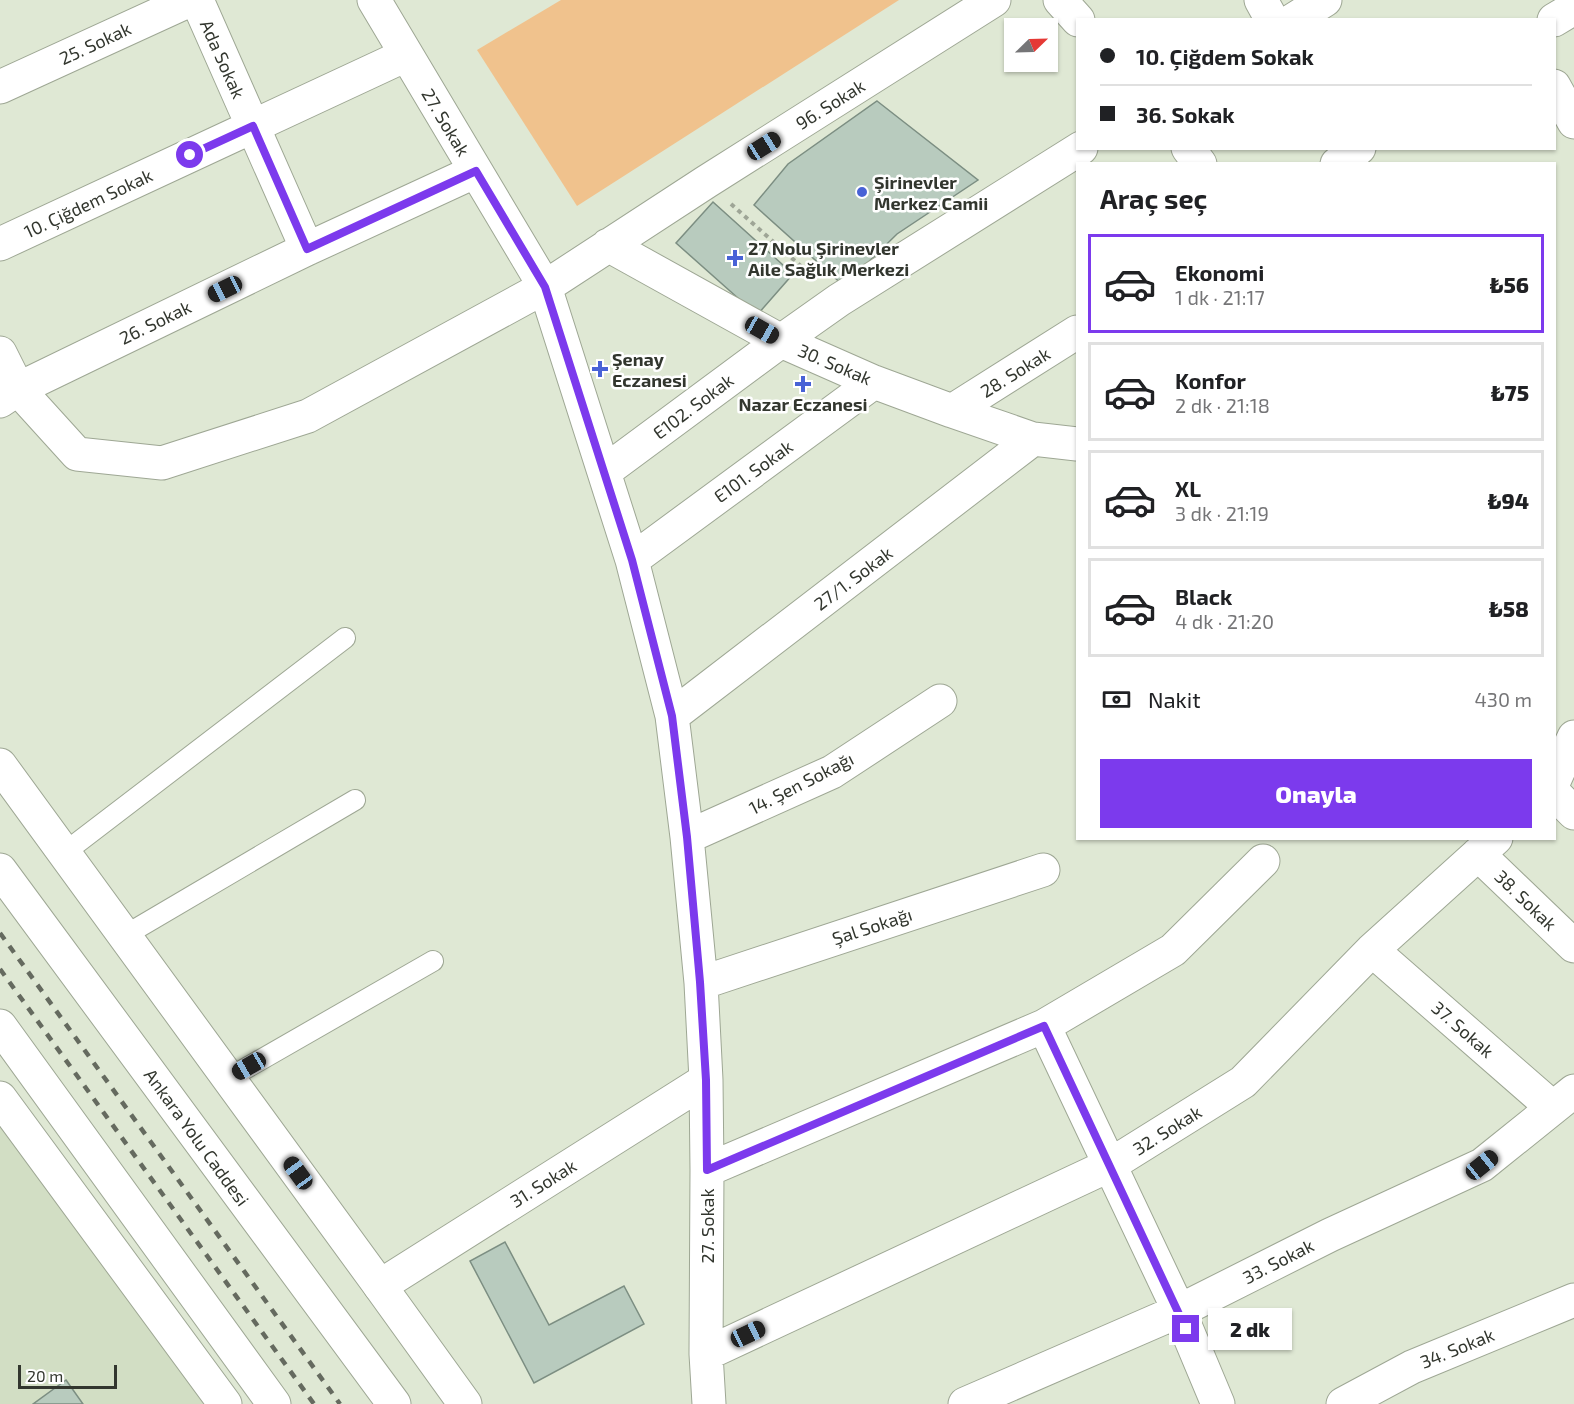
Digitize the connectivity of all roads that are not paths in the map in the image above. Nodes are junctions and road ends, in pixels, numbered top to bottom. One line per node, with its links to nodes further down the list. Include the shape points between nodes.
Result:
1 (190, 0): 14 (main road, 25. Sokak)
2 (198, 0): 17 (main road, Ada Sokak)
3 (374, 0): 13 (main road, 27. Sokak)
4 (994, 0): 23 (main road, 96. Sokak)
5 (1060, 0): 9 (main road)
6 (1261, 0): 10 (main road)
7 (1325, 0): 11 (main road)
8 (1574, 8): 12 (main road)
9 (1076, 18)
10 (1271, 18)
11 (1296, 18)
12 (1556, 19)
13 (406, 55): 17 (main road, 10. Çiğdem Sokak); 21 (main road, 27. Sokak)
14 (0, 87)
15 (1556, 90): 16 (main road)
16 (1574, 122)
17 (253, 126): 22 (main road, 10. Çiğdem Sokak); 24 (main road, Ada Sokak)
18 (1079, 150): 27 (main road, E102. Sokak, via 839,300)
19 (1356, 150): 20 (main road)
20 (1340, 162)
21 (476, 171): 24 (main road, 26. Sokak); 25 (main road, 27. Sokak)
22 (0, 244)
23 (608, 245): 25 (main road, 96. Sokak); 27 (main road, 30. Sokak)
24 (307, 249): 30 (main road, 26. Sokak)
25 (545, 287): 30 (main road, 96. Sokak, via 308,416 162,463 76,454); 34 (main road, 27. Sokak)
26 (1076, 333): 31 (main road, 28. Sokak)
27 (781, 341): 29 (main road, 30. Sokak); 34 (main road, E102. Sokak)
28 (0, 353): 30 (main road, 96. Sokak)
29 (874, 382): 31 (main road, 30. Sokak); 35 (main road, E101. Sokak)
30 (9, 395)
31 (952, 411): 32 (main road, 30. Sokak)
32 (1034, 439): 33 (main road, 30. Sokak); 38 (main road, 27/1. Sokak)
33 (1076, 444)
34 (604, 472): 35 (main road, 27. Sokak)
35 (632, 560): 38 (main road, 27. Sokak)
36 (345, 638): 47 (lane)
37 (940, 701): 45 (main road, 14. Şen Sokağı, via 832,772)
38 (672, 716): 45 (main road, 27. Sokak)
39 (1574, 737): 41 (main road)
40 (0, 765): 47 (main road)
41 (1556, 777)
42 (1556, 795): 44 (main road)
43 (355, 800): 51 (lane)
44 (1574, 813)
45 (687, 837): 55 (main road, 27. Sokak)
46 (1487, 846): 52 (main road, 38. Sokak); 53 (main road, 32. Sokak)
47 (64, 853): 51 (main road)
48 (1263, 861): 57 (main road, via 1173,950)
49 (0, 870): 70 (main road, Ankara Yolu Caddesi)
50 (1043, 870): 55 (main road, Şal Sokağı)
51 (124, 936): 58 (main road)
52 (1574, 946)
53 (1372, 950): 61 (main road, 37. Sokak); 62 (main road, 32. Sokak, via 1243,1082)
54 (433, 961): 58 (lane)
55 (700, 982): 59 (main road, 27. Sokak)
56 (0, 1026): 69 (main road)
57 (1044, 1026): 62 (main road); 63 (main road)
58 (229, 1078): 64 (main road)
59 (706, 1080): 63 (main road, 27. Sokak); 64 (main road, 31. Sokak)
60 (0, 1098): 68 (main road)
61 (1564, 1099): 66 (main road, 33. Sokak, via 1482,1165)
62 (1110, 1165): 66 (main road); 67 (main road, 32. Sokak)
63 (707, 1170): 67 (main road, 27. Sokak)
64 (380, 1286): 71 (main road)
65 (1574, 1300): 75 (main road, 34. Sokak, via 1412,1366)
66 (1179, 1311): 73 (main road, 33. Sokak); 74 (main road)
67 (706, 1354): 72 (main road, 27. Sokak)
68 (225, 1404)
69 (274, 1404)
70 (394, 1404)
71 (465, 1404)
72 (709, 1404)
73 (965, 1404)
74 (1218, 1404)
75 (1343, 1404)

